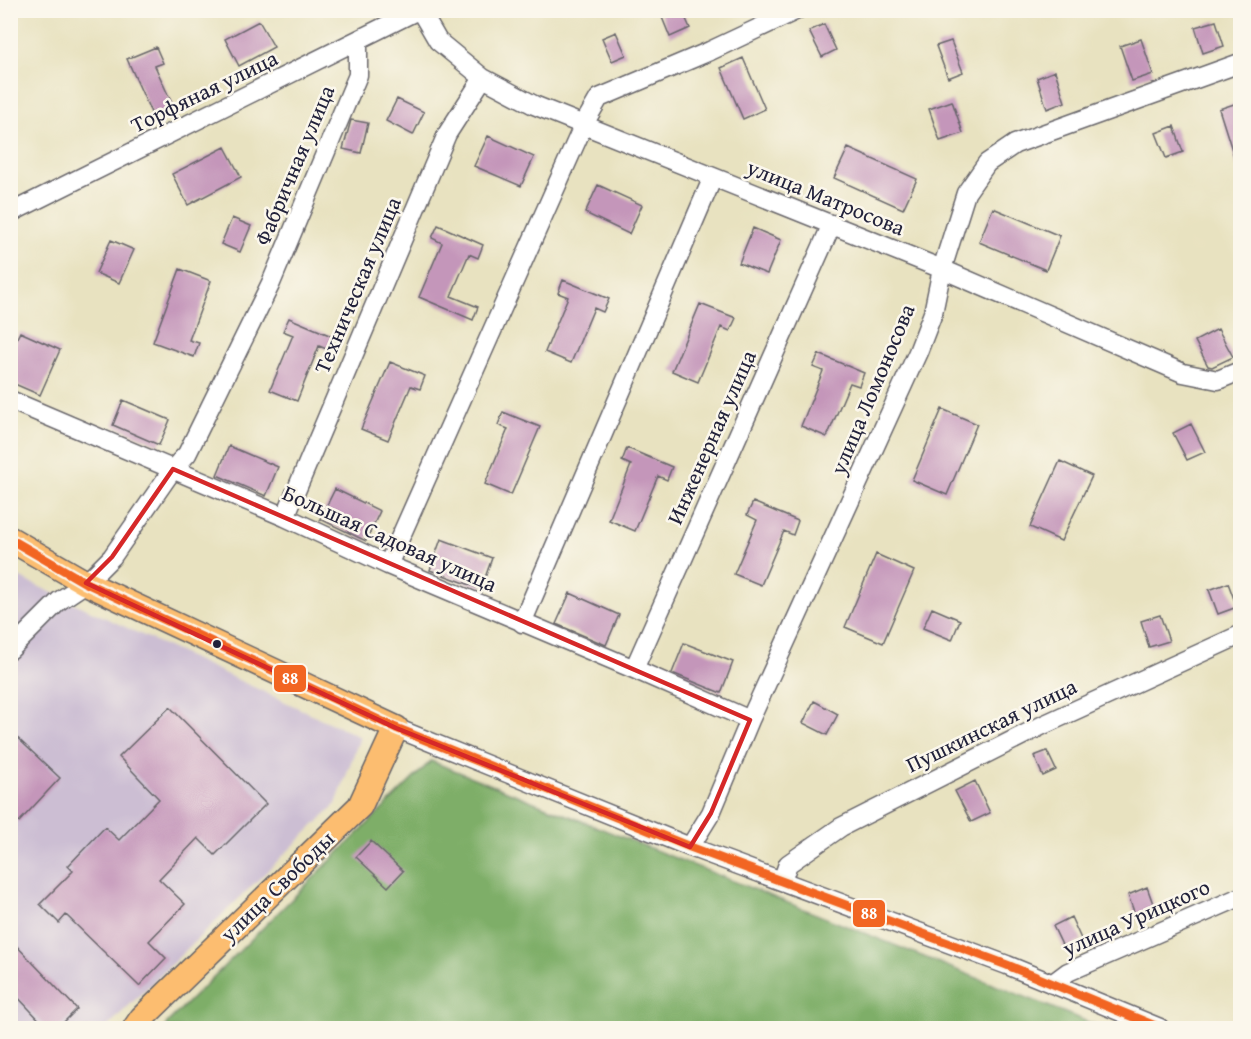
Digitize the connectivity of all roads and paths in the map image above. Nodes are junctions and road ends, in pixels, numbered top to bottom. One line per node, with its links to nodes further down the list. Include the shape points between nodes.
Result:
1 (419, 10): 3 (street, Торфяная улица); 5 (street, улица Матросова, via 438,41)
2 (797, 10): 6 (street, via 599,98)
3 (358, 41): 8 (street, Торфяная улица); 13 (street, Фабричная улица, via 358,75 271,283 187,454)
4 (1240, 63): 10 (street, улица Ломоносова, via 1015,144 987,162 966,193)
5 (483, 78): 6 (street, улица Матросова, via 534,105); 14 (street, Техническая улица, via 447,134)
6 (584, 124): 7 (street, улица Матросова); 16 (street)
7 (713, 177): 9 (street, улица Матросова); 18 (street)
8 (10, 213)
9 (832, 224): 10 (street, улица Матросова); 21 (street, Инженерная улица)
10 (942, 269): 11 (street, улица Матросова, via 1183,373 1218,380); 22 (street, улица Ломоносова, via 933,313 918,352)
11 (1240, 371)
12 (10, 400): 13 (street, Большая Садовая улица)
13 (173, 469): 14 (street, Большая Садовая улица); 17 (street, Фабричная улица, via 112,557)
14 (285, 517): 16 (street, Большая Садовая улица)
15 (10, 539): 17 (main road)
16 (388, 565): 18 (street, Большая Садовая улица)
17 (86, 583): 20 (street, Фабричная улица, via 59,601); 23 (main road)
18 (522, 623): 21 (street, Большая Садовая улица)
19 (1240, 635): 25 (street, Пушкинская улица, via 1043,724 851,821 788,864)
20 (10, 650)
21 (634, 669): 22 (street, Большая Садовая улица)
22 (750, 720): 24 (street, улица Ломоносова, via 711,813)
23 (396, 728): 24 (street); 28 (main road, улица Свободы, via 360,806)
24 (690, 848): 25 (street)
25 (782, 881): 27 (street)
26 (1240, 897): 27 (street, улица Урицкого, via 1068,972)
27 (1052, 984): 29 (street)
28 (135, 1029)
29 (1161, 1029)

